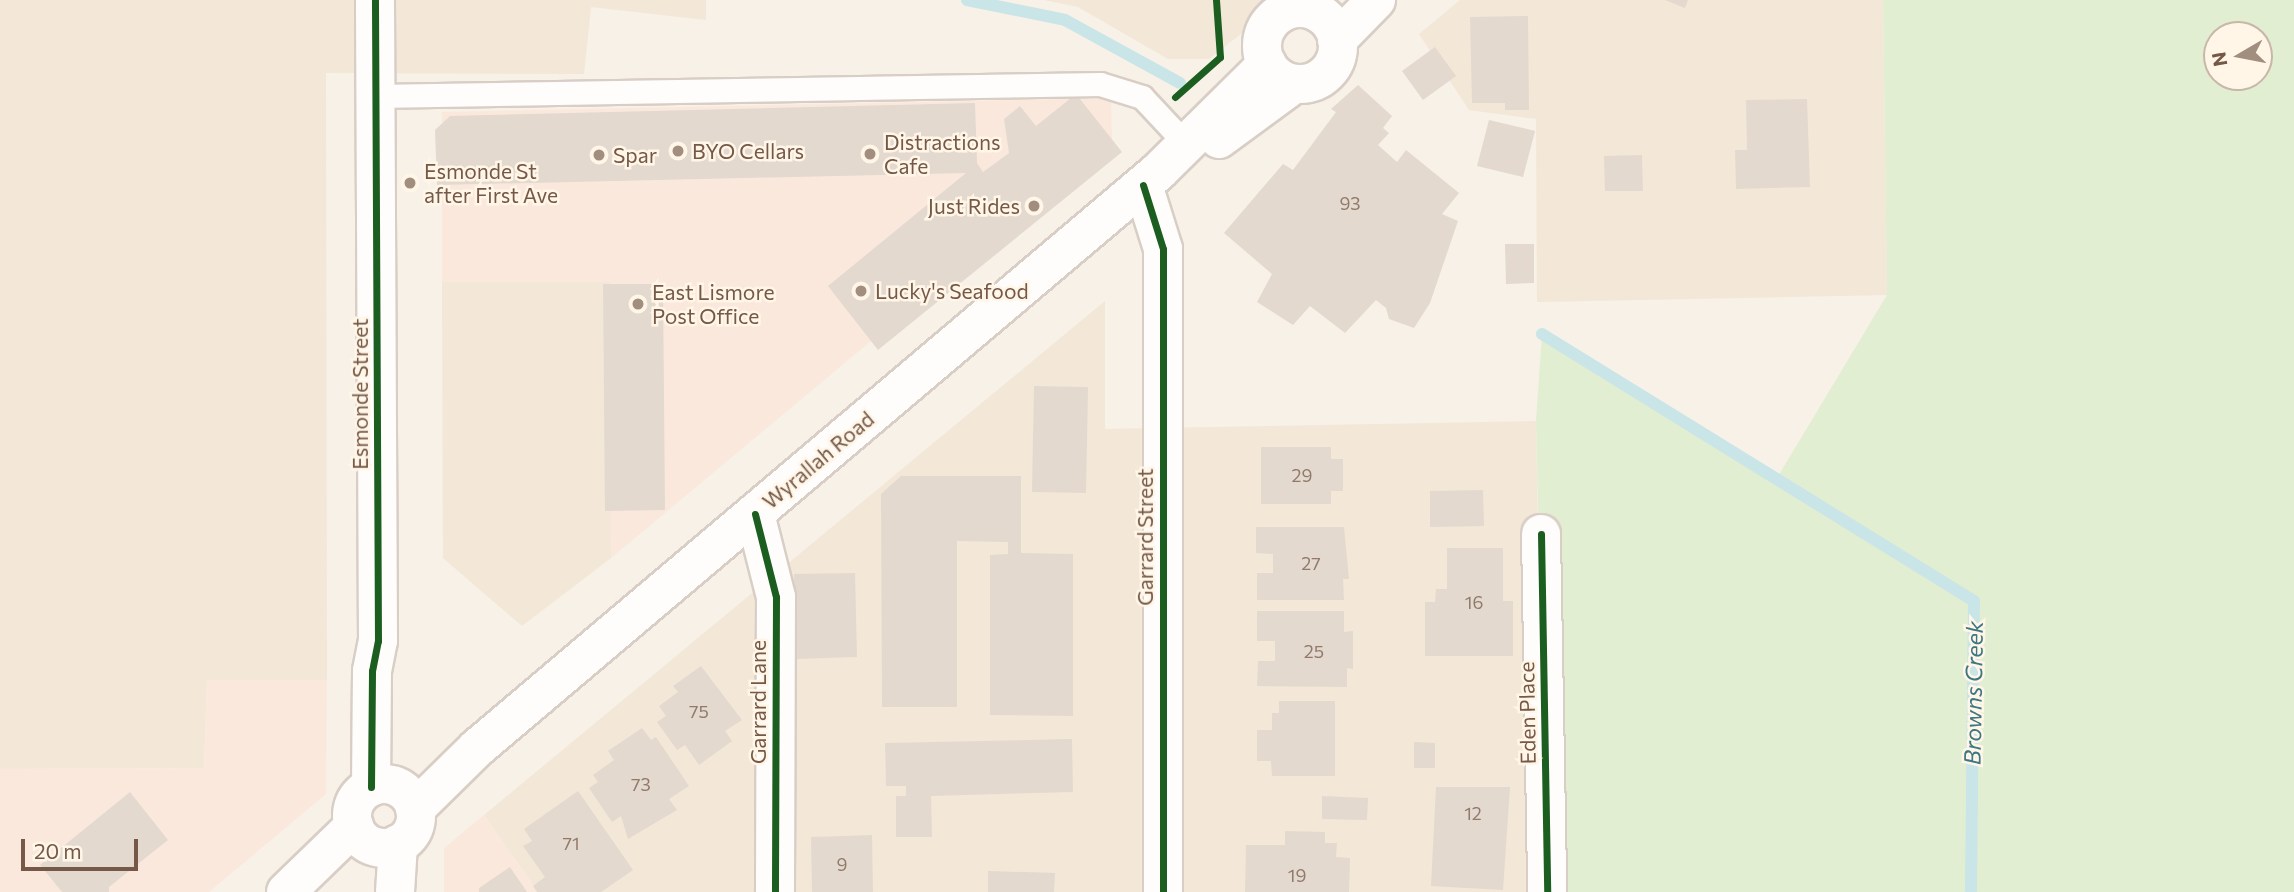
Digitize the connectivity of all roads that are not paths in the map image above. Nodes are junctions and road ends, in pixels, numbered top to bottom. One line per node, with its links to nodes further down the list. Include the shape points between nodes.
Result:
1 (375, 0): 5 (street, Esmonde Street)
2 (1376, 0): 3 (street)
3 (1308, 13): 4 (street, via 1264,37); 4 (street, via 1334,63 1318,80)
4 (1281, 74): 6 (street, Wyrallah Road); 7 (street, Wyrallah Road, via 1207,147)
5 (376, 96): 6 (lane, via 1100,84 1142,97); 10 (street, Esmonde Street, via 378,641 372,671)
6 (1185, 143): 7 (street, Wyrallah Road)
7 (1151, 178): 8 (street, Wyrallah Road); 17 (street, Garrard Street, via 1163,249)
8 (755, 514): 10 (street, Wyrallah Road, via 477,748); 16 (street, Garrard Lane, via 776,597)
9 (1541, 534): 18 (street, Eden Place)
10 (394, 792): 11 (street, Wyrallah Road, via 414,826); 11 (street, Wyrallah Road, via 358,799)
11 (375, 841): 12 (street, Wyrallah Road); 13 (street, Wyrallah Road); 14 (street); 15 (street)
12 (286, 892)
13 (306, 892)
14 (376, 892)
15 (395, 892)
16 (775, 892)
17 (1163, 892)
18 (1547, 892)

